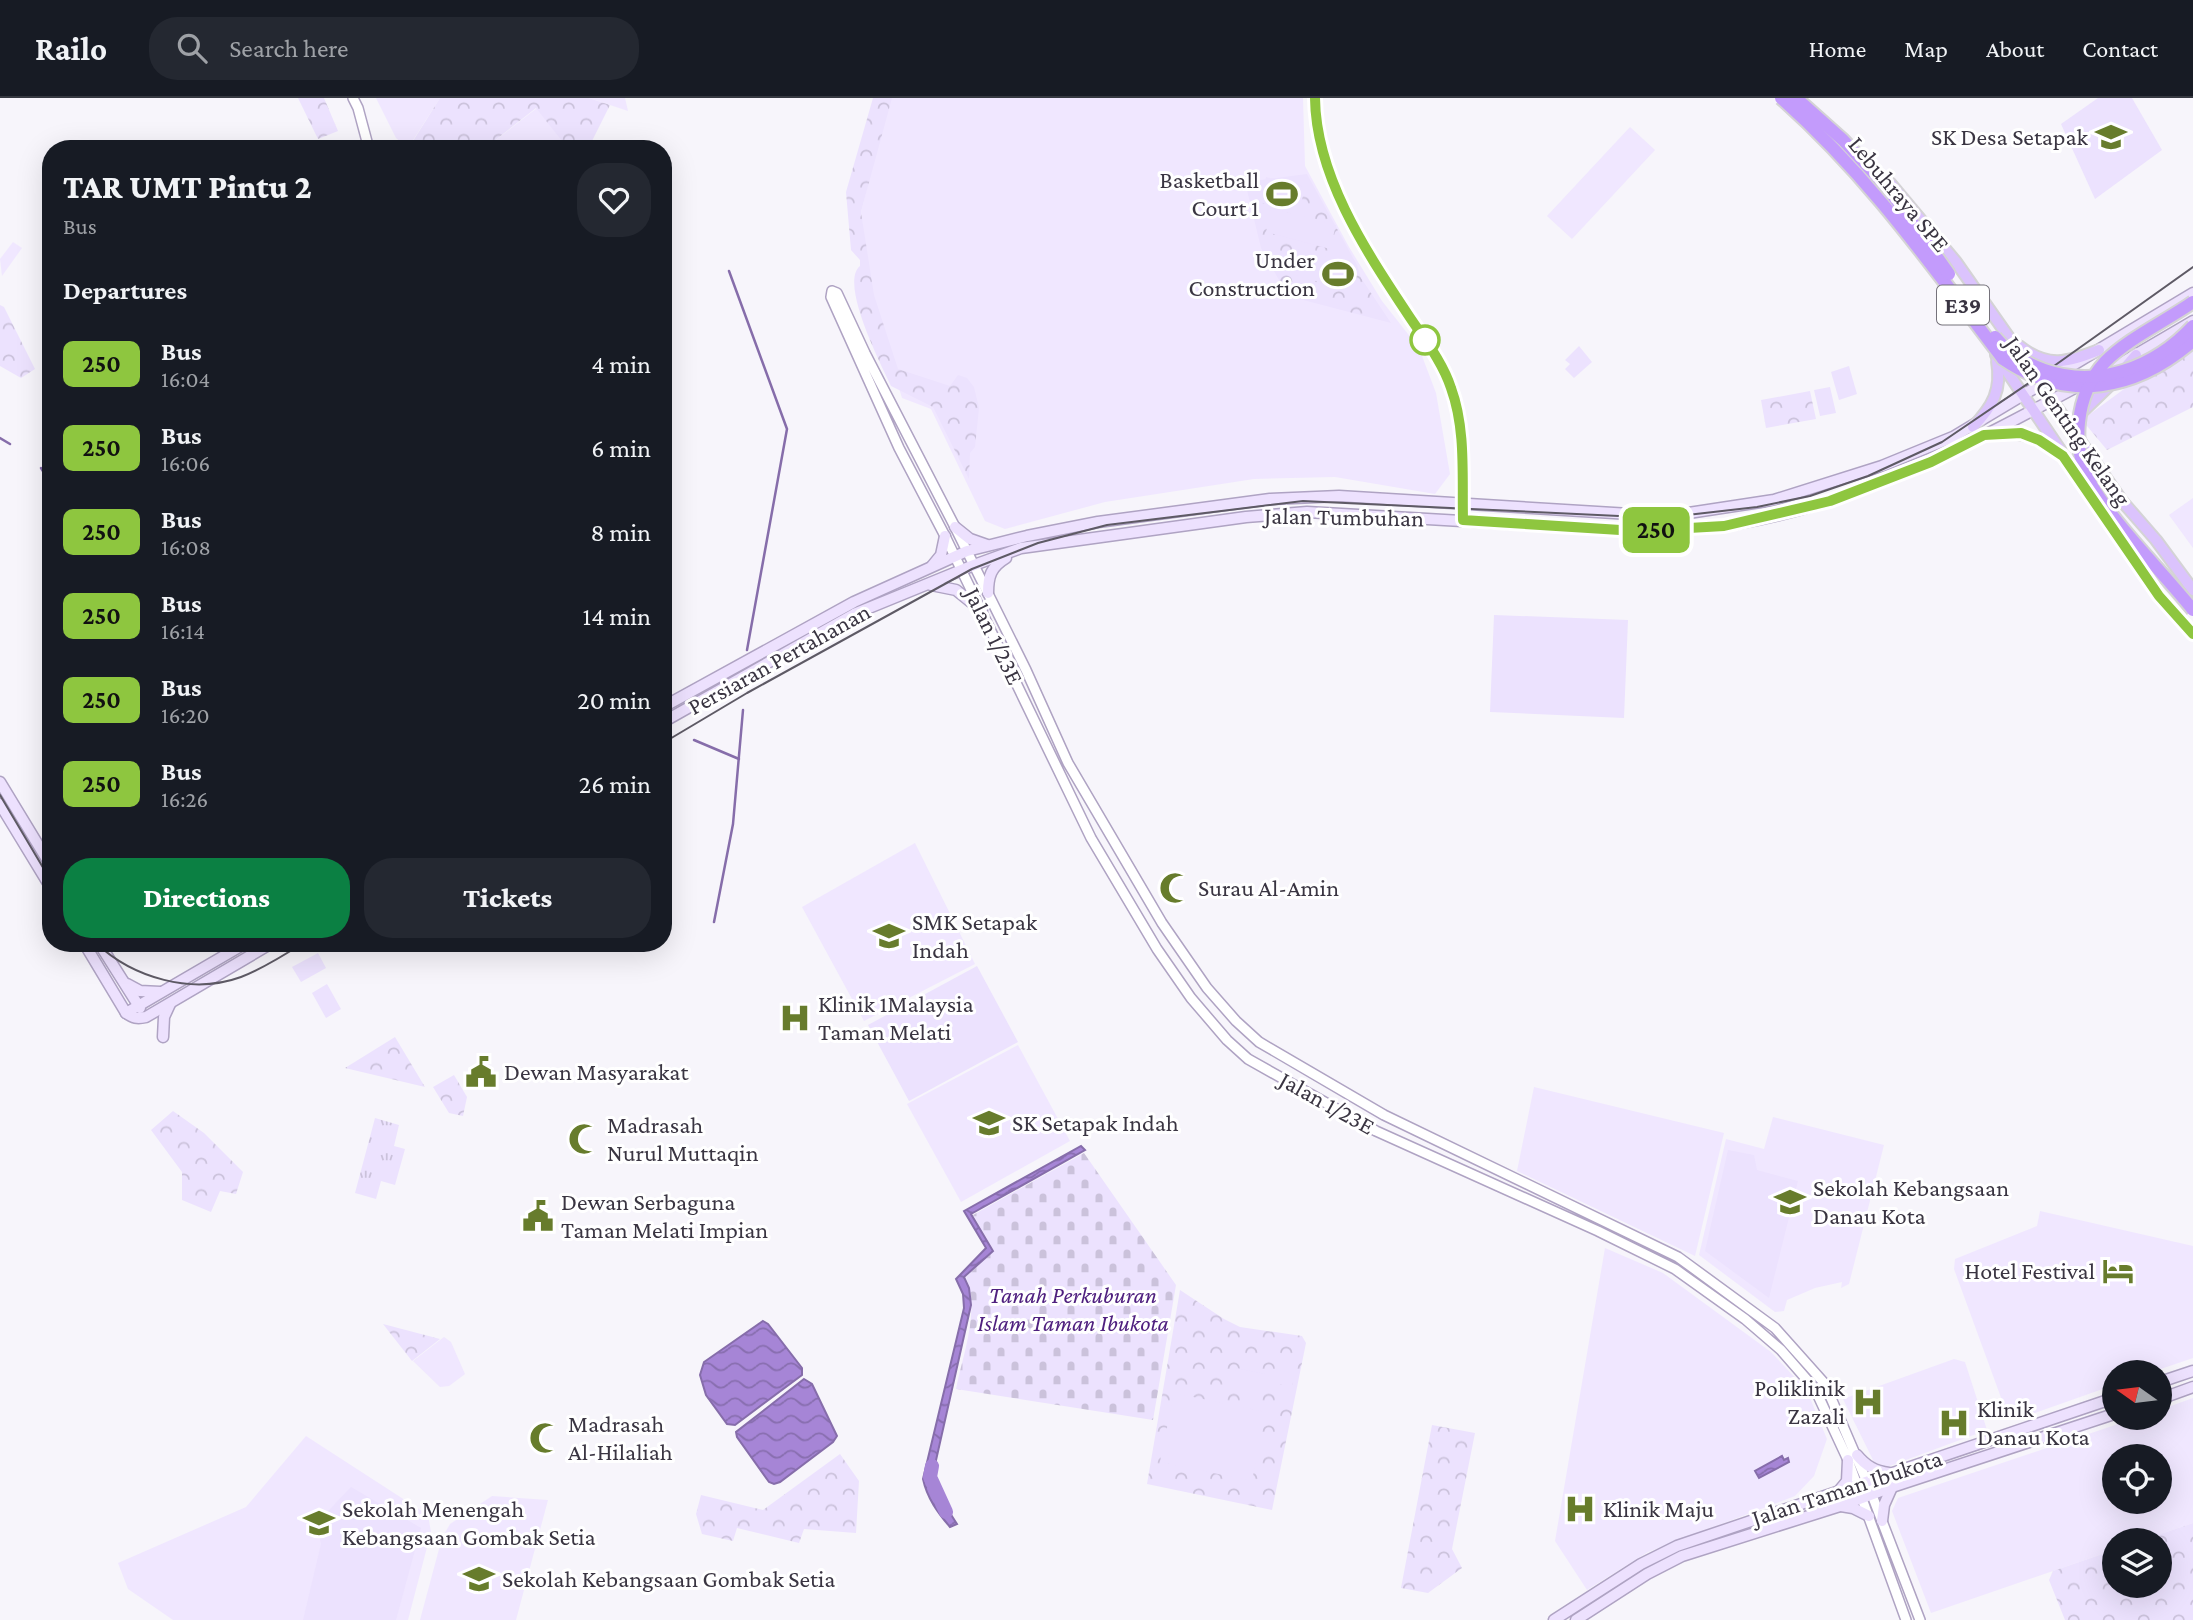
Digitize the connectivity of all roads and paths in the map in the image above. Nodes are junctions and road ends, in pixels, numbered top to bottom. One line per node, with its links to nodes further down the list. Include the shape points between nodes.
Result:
1 (353, 98): 5 (street)
2 (1779, 98): 11 (highway, Lebuhraya SPE / E39, bridge, via 1877,194 2003,359 2024,374 2072,386 2116,383 2144,374); 13 (main road, Jalan Genting Kelang, via 1849,168 1913,243)
3 (1796, 98): 9 (highway, Lebuhraya SPE / E39, bridge, via 1887,187 2002,346 2018,358 2063,375 2109,375 2157,357)
4 (1802, 98): 10 (main road, Jalan Genting Kelang, via 1889,181 1956,262)
5 (367, 140)
6 (2193, 293): 12 (main road, Jalan Tumbuhan)
7 (2193, 302): 49 (highway, bridge, via 2104,363 2081,409 2078,436 2091,485)
8 (2193, 321): 14 (main road, Jalan Tumbuhan)
9 (2193, 326)
10 (2011, 340): 12 (main road, via 2027,353 2056,362); 16 (main road, Jalan Genting Kelang)
11 (2193, 341)
12 (2099, 350): 15 (main road, Jalan Tumbuhan)
13 (1995, 353): 18 (main road, Jalan Genting Kelang); 21 (main road, via 2000,379 1997,395)
14 (2136, 355): 17 (main road, Jalan Tumbuhan); 22 (main road, via 2077,417)
15 (2065, 370): 16 (main road, Jalan Tumbuhan); 17 (main road, via 2063,383)
16 (2041, 384): 18 (main road, Jalan Tumbuhan); 19 (main road, Jalan Genting Kelang)
17 (2077, 387): 19 (main road, Jalan Tumbuhan)
18 (2023, 396): 20 (main road, Jalan Genting Kelang); 21 (main road, Jalan Tumbuhan)
19 (2052, 400): 20 (main road, Jalan Tumbuhan); 22 (main road, Jalan Genting Kelang)
20 (2033, 411): 23 (main road, Jalan Tumbuhan); 24 (main road, Jalan Genting Kelang)
21 (1973, 427): 26 (main road, Jalan Tumbuhan, via 1882,467)
22 (2074, 431): 44 (main road, Jalan Genting Kelang, via 2122,501)
23 (1984, 435): 24 (main road, via 2026,434); 30 (main road, Jalan Tumbuhan, via 1899,475 1830,501)
24 (2063, 456): 48 (main road, Jalan Genting Kelang)
25 (1432, 501): 27 (main road, Jalan Tumbuhan); 31 (main road, via 1442,504 1445,512); 37 (main road, Jalan Tumbuhan, via 1339,496 1270,499 1098,522)
26 (1764, 502): 28 (main road, Jalan Tumbuhan); 30 (main road, via 1779,505)
27 (1489, 504): 29 (main road, Jalan Tumbuhan); 32 (main road, via 1479,510 1479,516)
28 (1724, 509): 29 (main road, Jalan Tumbuhan); 33 (main road, via 1721,520)
29 (1657, 514): 35 (main road, via 1673,521)
30 (1777, 514): 33 (main road, Jalan Tumbuhan)
31 (1429, 518): 32 (main road, Jalan Tumbuhan); 38 (main road, Jalan Tumbuhan, via 1295,513)
32 (1488, 521): 35 (main road, Jalan Tumbuhan)
33 (1738, 523): 35 (main road, Jalan Tumbuhan)
34 (956, 527): 36 (street, Jalan 1/23E, via 832,291 899,448); 37 (main road); 39 (street, Jalan 1/23E)
35 (1670, 530)
36 (945, 536): 40 (street, Jalan 1/23E); 42 (main road, via 940,555)
37 (987, 545): 39 (main road, Jalan Tumbuhan)
38 (1021, 548): 41 (main road, Jalan Tumbuhan); 47 (main road, via 993,568)
39 (967, 551): 40 (main road, Persiaran Pertahanan); 41 (street, Jalan 1/23E)
40 (955, 557): 42 (main road, Persiaran Pertahanan); 43 (street, Jalan 1/23E)
41 (974, 565): 43 (main road, Persiaran Pertahanan); 47 (street, Jalan 1/23E)
42 (929, 569): 52 (main road, Persiaran Pertahanan, via 854,602)
43 (962, 570): 45 (main road, Persiaran Pertahanan); 50 (street, Jalan 1/23E)
44 (2184, 578): 46 (main road, Jalan Genting Kelang); 48 (main road, via 2171,572 2162,574)
45 (928, 584): 50 (main road, via 957,590); 53 (main road, Persiaran Pertahanan, via 854,614)
46 (2193, 590)
47 (988, 593): 75 (street, Jalan 1/23E, via 1084,792 1178,947 1236,1021 1259,1042 1384,1115 1688,1264 1760,1316 1806,1359 1825,1384)
48 (2159, 596): 51 (main road, Jalan Genting Kelang)
49 (2193, 610)
50 (982, 611): 75 (street, Jalan 1/23E, via 1056,770 1114,878 1180,985 1232,1045 1248,1059 1376,1131 1675,1269 1781,1350 1815,1389)
51 (2193, 634)
52 (672, 703)
53 (672, 717)
54 (0, 782): 56 (main road)
55 (0, 804): 57 (main road)
56 (42, 851)
57 (42, 873)
58 (90, 952): 66 (main road)
59 (105, 952): 62 (main road)
60 (231, 952): 63 (main road)
61 (257, 952): 64 (main road)
62 (124, 982): 63 (main road, via 140,990); 65 (main road)
63 (162, 992): 65 (main road)
64 (170, 1003): 67 (main road); 68 (main road)
65 (138, 1005): 66 (main road); 67 (main road)
66 (129, 1015): 67 (main road)
67 (146, 1017)
68 (163, 1037)
69 (2193, 1371): 70 (main road)
70 (2172, 1378)
71 (2193, 1387): 72 (main road)
72 (2172, 1395)
73 (2102, 1402): 76 (main road, Jalan Taman Ibukota)
74 (2102, 1418): 78 (main road, Jalan Taman Ibukota)
75 (1852, 1458): 76 (main road); 77 (street, Jalan 1/23E); 79 (main road, via 1847,1480)
76 (1889, 1473): 77 (main road, Jalan Taman Ibukota)
77 (1862, 1483): 79 (main road, Jalan Taman Ibukota); 80 (street, Jalan 1/23E)
78 (1892, 1487): 80 (main road, Jalan Taman Ibukota); 83 (main road)
79 (1838, 1493): 84 (main road, Jalan Taman Ibukota, via 1666,1551)
80 (1867, 1496): 81 (main road, Jalan Taman Ibukota); 82 (street); 83 (street)
81 (1840, 1506): 82 (main road); 85 (main road, Jalan Taman Ibukota, via 1668,1562)
82 (1869, 1516): 86 (street)
83 (1882, 1521): 87 (street)
84 (1554, 1620)
85 (1576, 1620)
86 (1906, 1620)
87 (1920, 1620)

